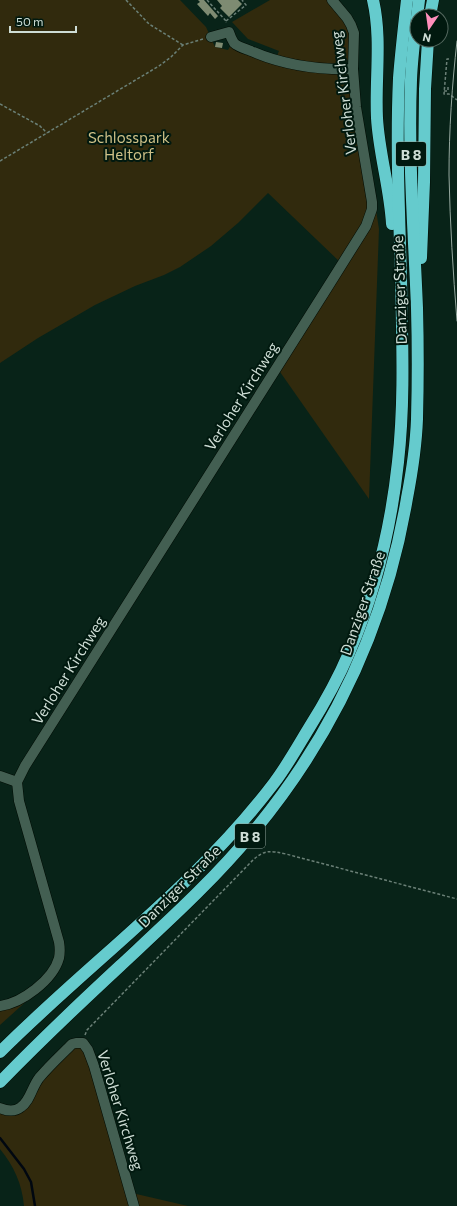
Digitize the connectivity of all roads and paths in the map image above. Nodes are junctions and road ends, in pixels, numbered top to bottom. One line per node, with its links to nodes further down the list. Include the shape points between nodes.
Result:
1 (126, 0): 11 (path, via 149,24)
2 (207, 0): 8 (path)
3 (242, 0): 8 (path, via 246,5)
4 (332, 0): 14 (street, Verloher Kirchweg, via 342,11 354,33)
5 (373, 0): 21 (highway, via 378,31 377,118 392,212 394,247)
6 (407, 0): 21 (highway, Danziger Straße / B 8, via 399,80)
7 (419, 0): 22 (highway, Danziger Straße / B 8, via 411,81 410,134)
8 (226, 21): 9 (path)
9 (228, 32): 10 (street); 14 (street, via 234,43 276,60 323,69)
10 (211, 37): 11 (path)
11 (183, 45): 19 (path, via 159,66)
12 (428, 48): 22 (highway, via 422,299)
13 (449, 59): 16 (path)
14 (353, 69): 24 (street, Verloher Kirchweg, via 356,107 372,202 366,226)
15 (448, 87): 16 (path, via 448,91)
16 (444, 90): 17 (path, via 444,94 449,94)
17 (457, 100)
18 (0, 104): 19 (path, via 40,126)
19 (47, 133): 20 (path)
20 (0, 161)
21 (400, 260): 28 (highway, Danziger Straße / B 8, via 402,392 398,461 388,524 378,569 363,617 328,697 275,782 217,850)
22 (417, 308): 29 (highway, Danziger Straße / B 8, via 417,423 414,464 403,525 374,628 341,702 316,746 254,831 185,905)
23 (0, 776): 24 (street)
24 (16, 782): 26 (street, via 59,942 59,954 55,968 34,990 18,1001)
25 (457, 899): 27 (path, via 286,854 263,852 87,1030)
26 (0, 1006)
27 (83, 1043): 30 (street, Verloher Kirchweg, via 72,1044 40,1078 20,1108 12,1111); 31 (street, Verloher Kirchweg, via 94,1066)
28 (0, 1052)
29 (0, 1082)
30 (0, 1108)
31 (134, 1206)

